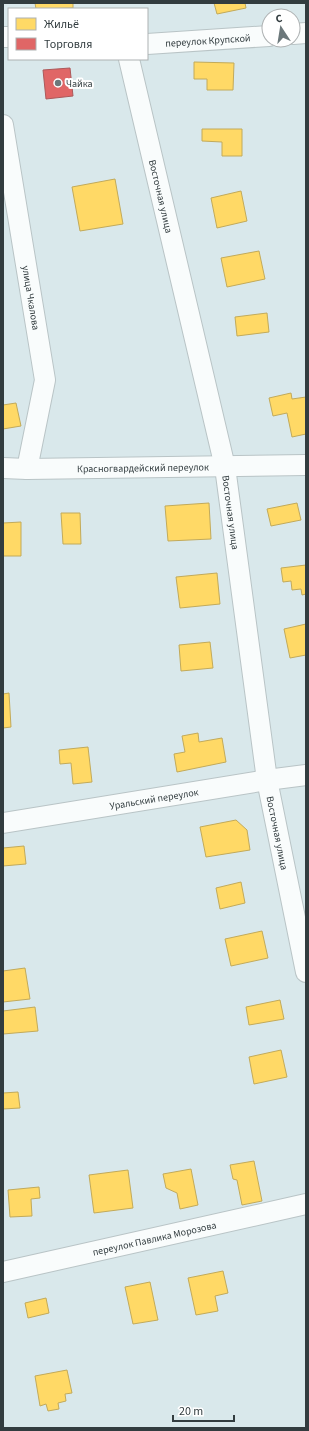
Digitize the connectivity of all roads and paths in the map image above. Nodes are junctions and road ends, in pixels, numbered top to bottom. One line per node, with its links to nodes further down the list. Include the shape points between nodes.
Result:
1 (261, 37): 2 (street, переулок Крупской)
2 (148, 44)
3 (129, 60): 6 (street, Восточная улица)
4 (3, 124): 8 (street, улица Чкалова, via 45,380)
5 (306, 465): 6 (street, Красногвардейский переулок)
6 (225, 466): 8 (street, Красногвардейский переулок); 10 (street, Восточная улица)
7 (3, 468): 8 (street, Красногвардейский переулок)
8 (26, 469)
9 (306, 775): 10 (street, Уральский переулок)
10 (267, 780): 11 (street, Уральский переулок); 12 (street, Восточная улица)
11 (3, 823)
12 (306, 972)
13 (306, 1204): 14 (street, переулок Павлика Морозова)
14 (3, 1272)

